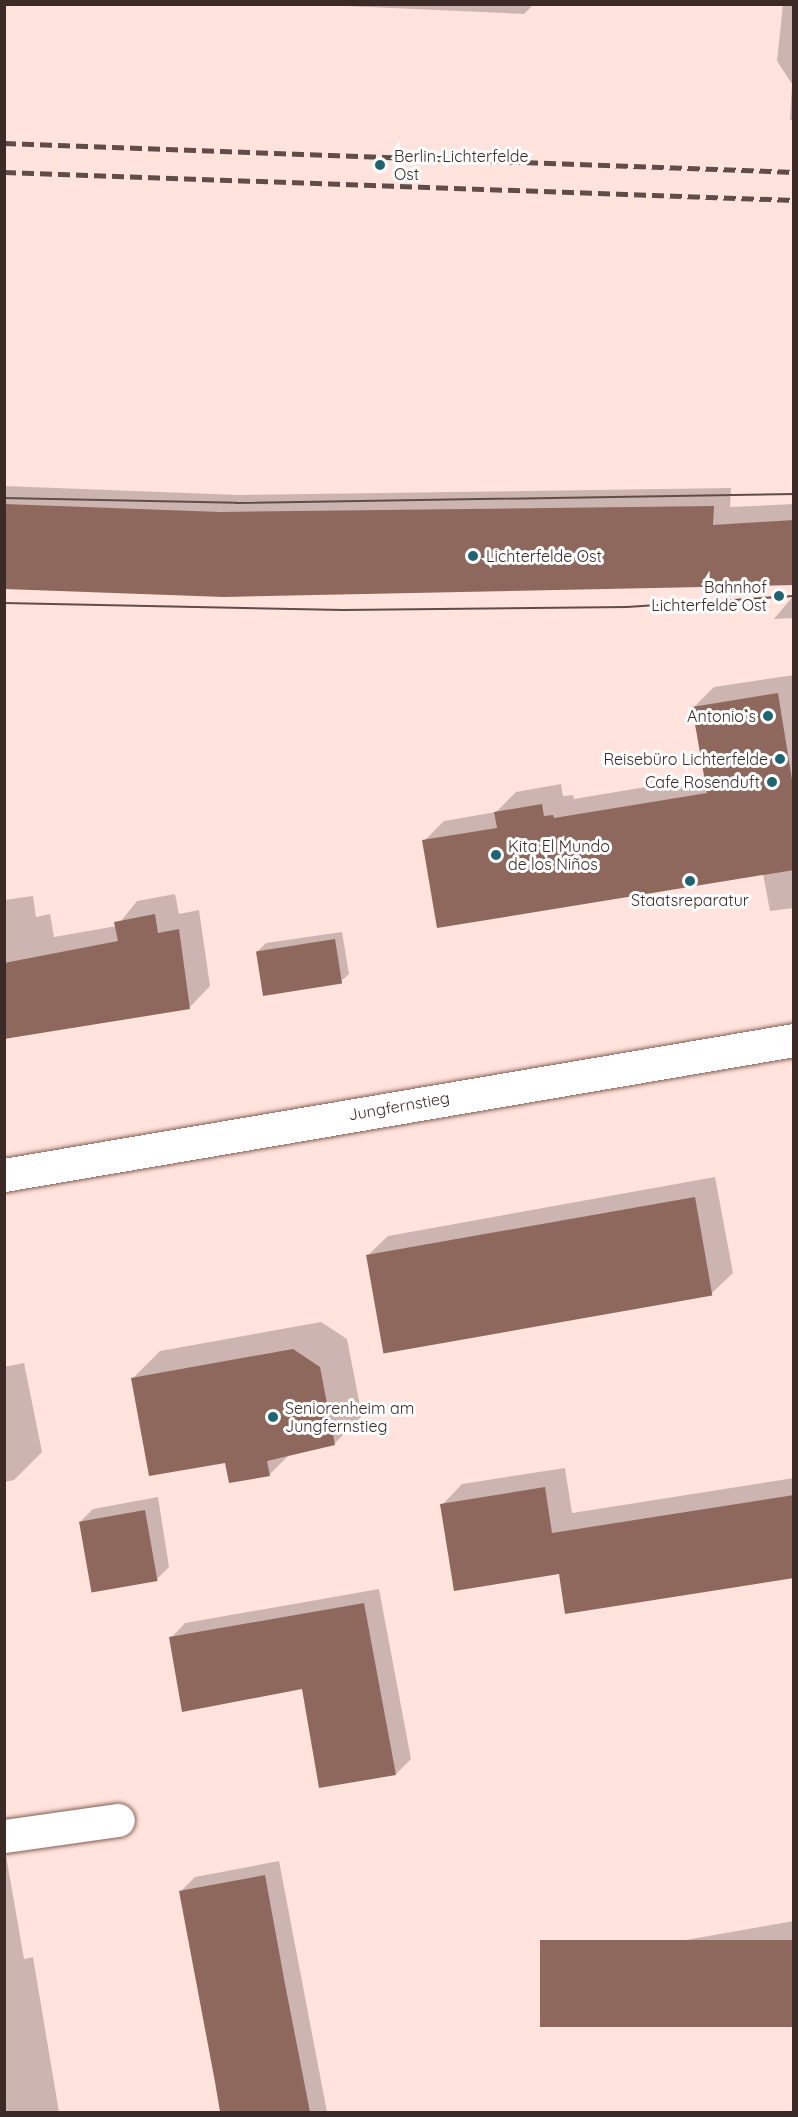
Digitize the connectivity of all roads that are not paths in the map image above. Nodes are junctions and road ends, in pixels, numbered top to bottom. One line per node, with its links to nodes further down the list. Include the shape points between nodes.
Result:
1 (794, 1040): 2 (street, Jungfernstieg)
2 (4, 1175)
3 (118, 1820): 4 (street)
4 (4, 1836)

